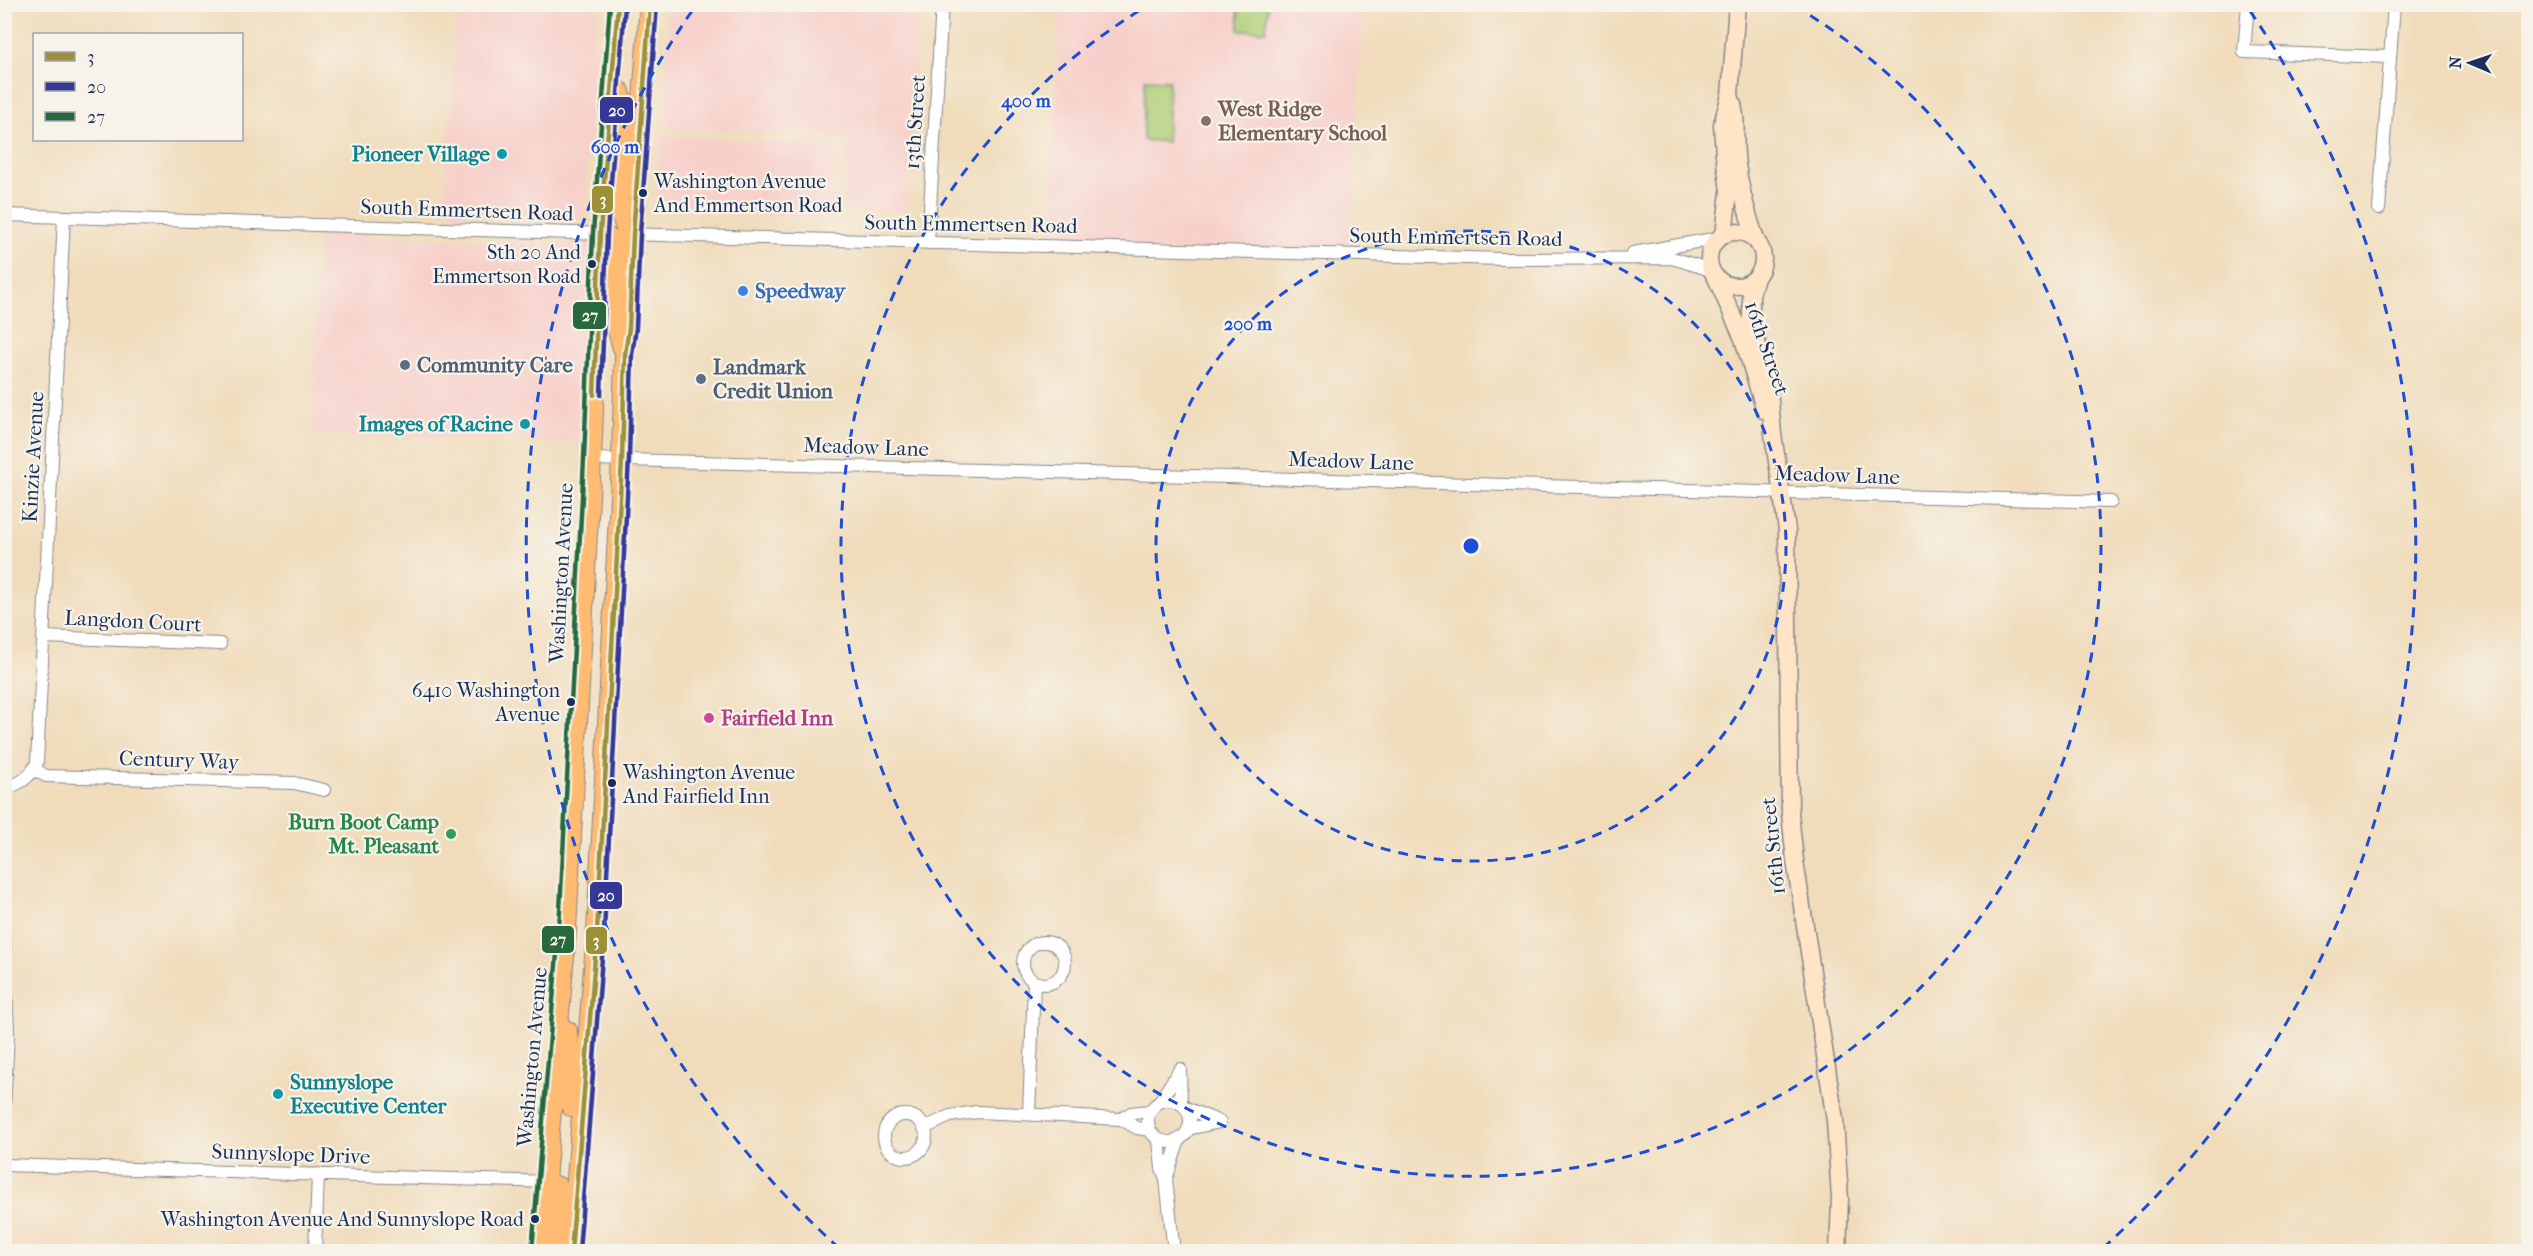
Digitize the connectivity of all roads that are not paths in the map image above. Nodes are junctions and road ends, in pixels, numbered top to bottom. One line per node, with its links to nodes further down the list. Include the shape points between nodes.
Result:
1 (618, 4): 7 (main road, Washington Avenue)
2 (650, 4): 14 (main road)
3 (942, 4): 17 (street, 13th Street)
4 (1737, 4): 9 (street, 16th Street)
5 (2248, 4): 8 (street, via 2244,52)
6 (2394, 4): 8 (street)
7 (614, 52): 13 (main road, Washington Avenue); 14 (main road, via 624,128 620,210 623,223)
8 (2390, 57): 10 (street)
9 (1730, 95): 15 (street, 16th Street, via 1722,124 1729,190); 16 (street, 16th Street, via 1737,115 1736,154 1742,195)
10 (2379, 209)
11 (4, 215): 12 (street, South Emmertsen Road)
12 (64, 217): 13 (street, South Emmertsen Road); 27 (street, Kinzie Avenue)
13 (600, 233): 14 (street, South Emmertsen Road); 21 (main road, via 616,247 615,321); 23 (main road, Washington Avenue)
14 (633, 234): 17 (street, South Emmertsen Road); 21 (main road)
15 (1721, 237): 16 (street, via 1745,233); 18 (street, South Emmertsen Road); 19 (street, 16th Street, via 1709,253)
16 (1757, 242): 20 (street, 16th Street, via 1763,262)
17 (927, 243): 18 (street, South Emmertsen Road)
18 (1612, 259): 19 (street, South Emmertsen Road, via 1672,258)
19 (1713, 274): 20 (street, 16th Street, via 1723,283 1740,287); 22 (street, 16th Street, via 1743,339)
20 (1756, 279): 22 (street, 16th Street, via 1751,295 1751,322 1768,379)
21 (625, 354): 24 (main road)
22 (1773, 434): 25 (street, 16th Street)
23 (591, 459): 24 (street, Meadow Lane); 33 (main road, Washington Avenue)
24 (622, 459): 25 (street, Meadow Lane); 50 (main road, via 597,932)
25 (1783, 493): 26 (street, Meadow Lane); 56 (street, 16th Street, via 1788,564 1790,813 1835,1120)
26 (2110, 502)
27 (44, 637): 28 (street, Langdon Court); 29 (street, Kinzie Avenue)
28 (220, 644)
29 (34, 769): 30 (street, via 31,775); 31 (street, Century Way, via 46,776 294,783)
30 (4, 789)
31 (324, 790)
32 (4, 939): 37 (street, via 8,1033)
33 (562, 977): 49 (main road, Washington Avenue); 50 (main road, via 571,1080 566,1150)
34 (1034, 982): 39 (street)
35 (1160, 1101): 36 (street, via 1167,1099); 36 (street, via 1180,1069); 38 (street)
36 (1184, 1106): 42 (street, via 1190,1122); 42 (street, via 1220,1122)
37 (4, 1109)
38 (1150, 1111): 40 (street); 43 (street)
39 (1029, 1113): 40 (street); 41 (street, via 977,1112 950,1116)
40 (1120, 1119): 43 (street)
41 (924, 1128)
42 (1188, 1129): 45 (street)
43 (1150, 1130): 44 (street)
44 (1159, 1140): 45 (street); 48 (street)
45 (1179, 1140): 48 (street)
46 (4, 1165): 47 (street, Sunnyslope Drive)
47 (318, 1174): 49 (street, Sunnyslope Drive); 51 (street)
48 (1166, 1179): 55 (street)
49 (545, 1182): 50 (street, Sunnyslope Drive); 52 (main road, Washington Avenue); 53 (main road, via 560,1191)
50 (576, 1183): 54 (main road)
51 (315, 1251)
52 (539, 1251)
53 (555, 1251)
54 (571, 1251)
55 (1174, 1251)
56 (1839, 1251)

